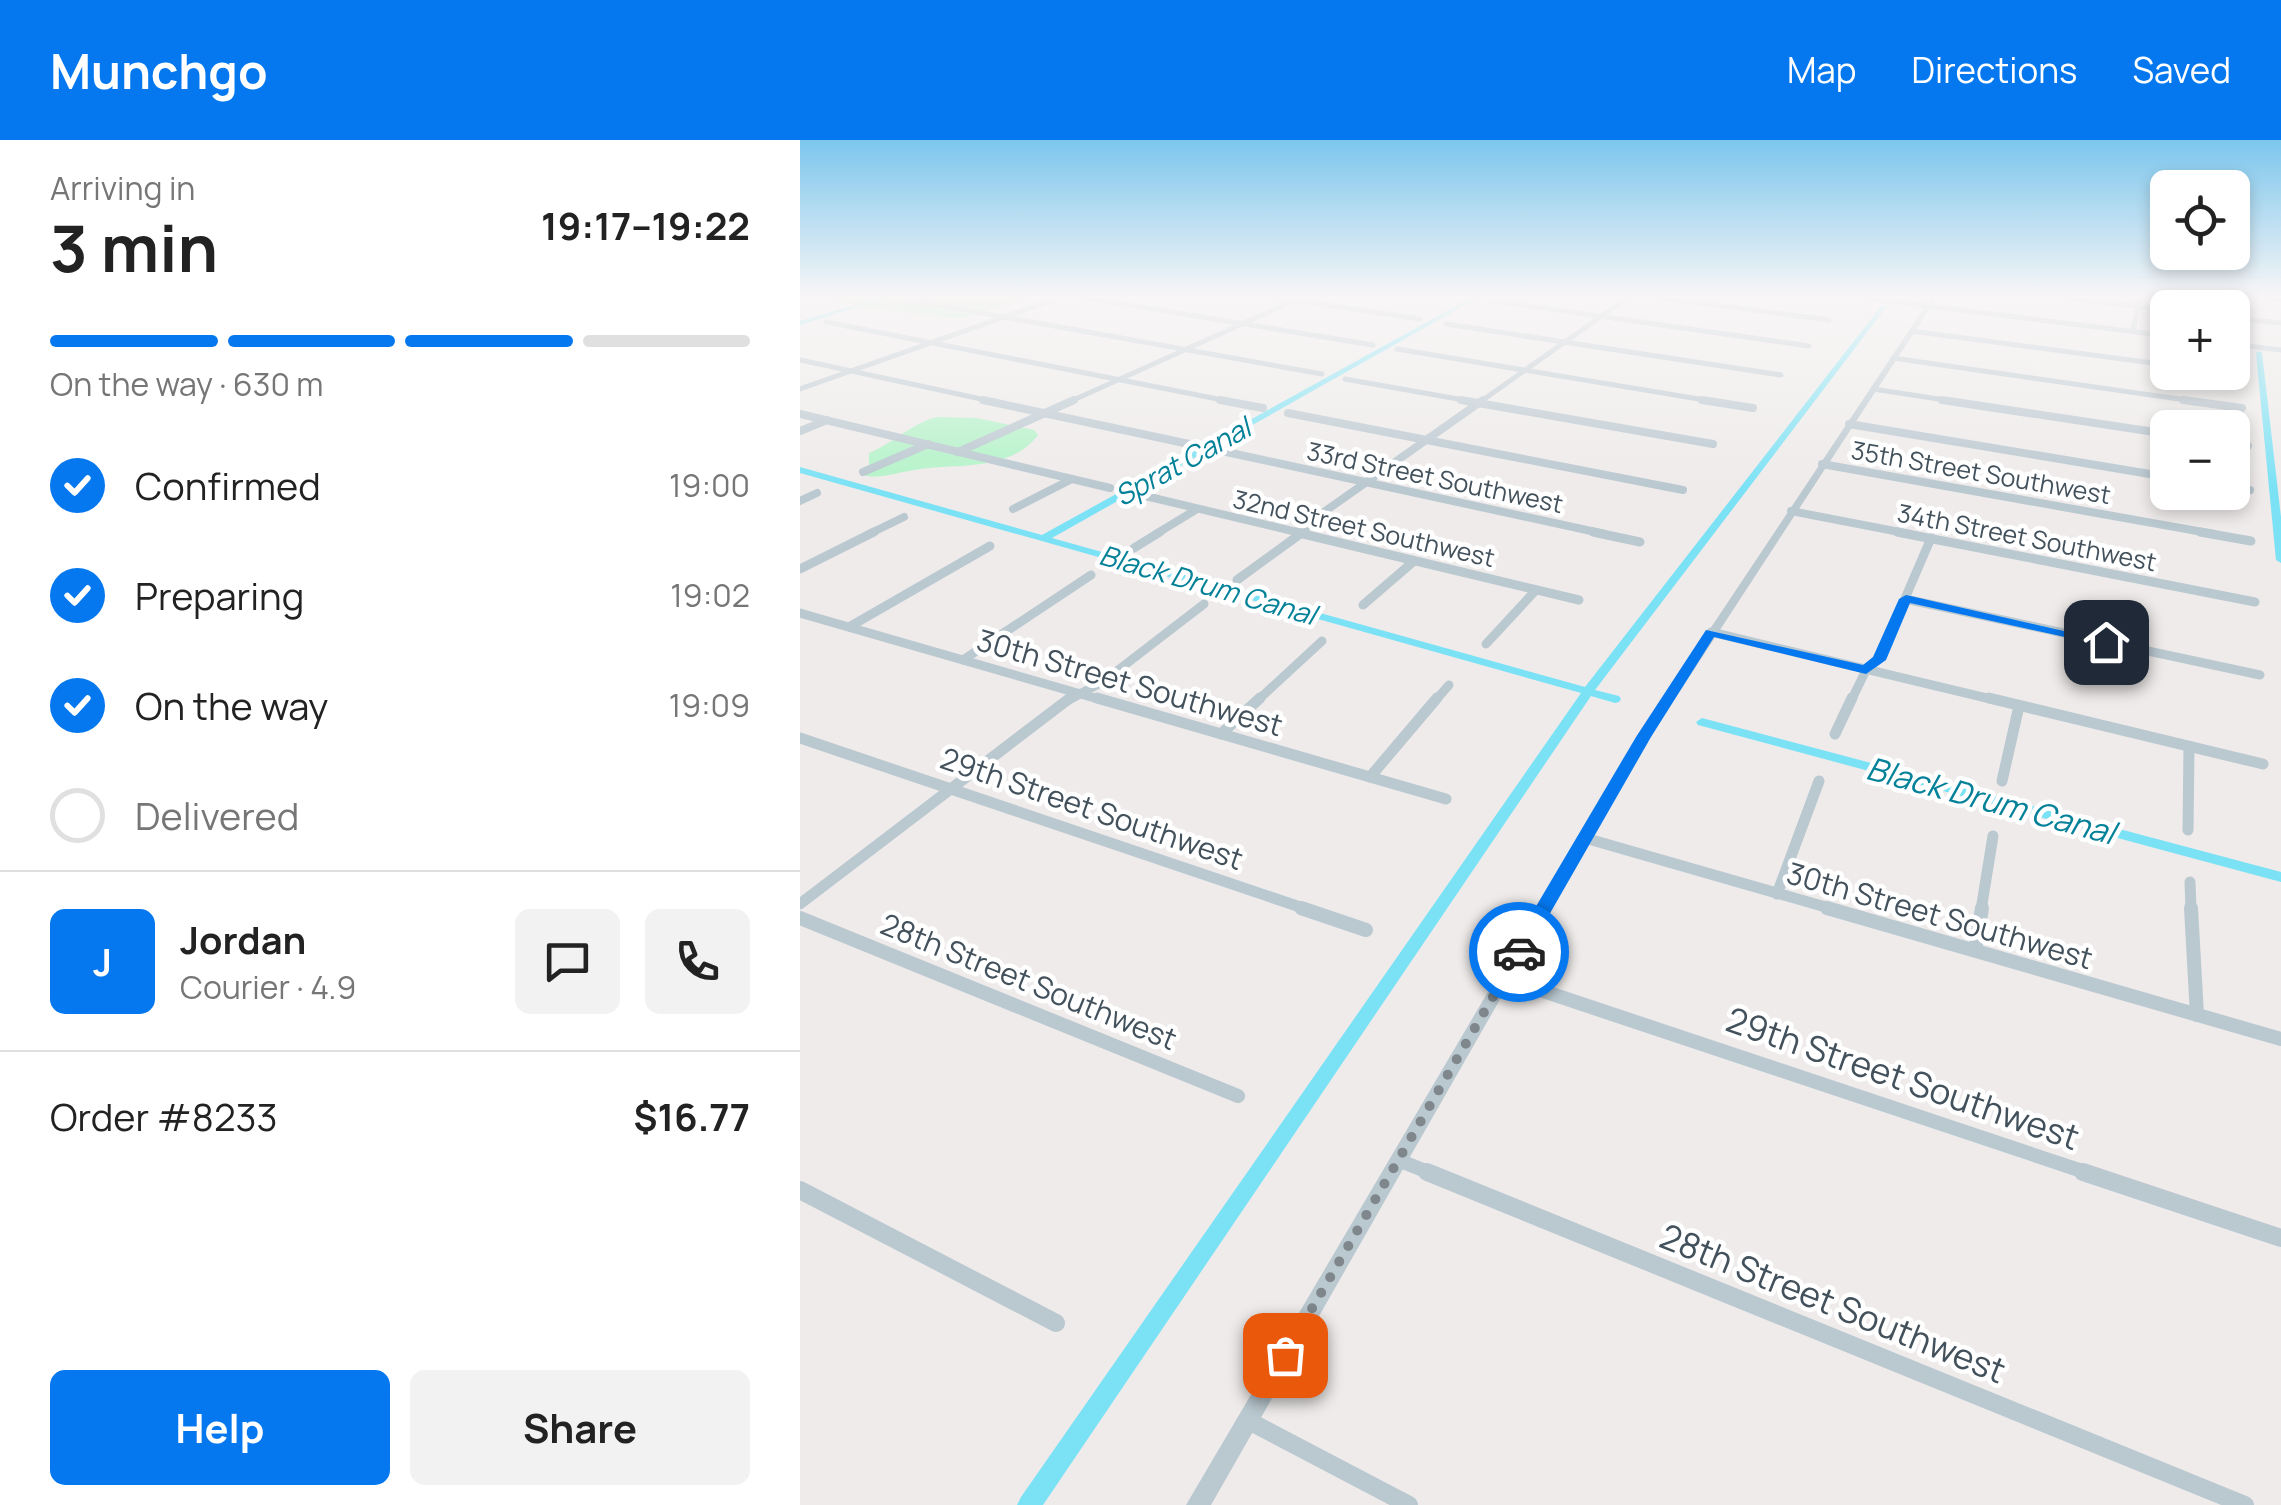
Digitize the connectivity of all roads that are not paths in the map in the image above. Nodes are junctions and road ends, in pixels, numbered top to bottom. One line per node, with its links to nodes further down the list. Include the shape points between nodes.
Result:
1 (800, 360): 14 (street)
2 (884, 360): 14 (street)
3 (1018, 360): 18 (street)
4 (1162, 360): 18 (street)
5 (1240, 360): 15 (street)
6 (1462, 360): 13 (street)
7 (1539, 360): 13 (street)
8 (1680, 360): 16 (street)
9 (1892, 360): 19 (street)
10 (1905, 360): 24 (street)
11 (2122, 360): 12 (street)
12 (2150, 364)
13 (1524, 370): 21 (street); 23 (street)
14 (851, 371): 20 (street); 26 (street)
15 (1322, 374)
16 (1780, 375)
17 (1345, 378): 21 (street)
18 (1118, 379): 22 (street); 26 (street)
19 (1873, 389): 29 (street); 31 (street)
20 (800, 390)
21 (1478, 402): 32 (street); 35 (street)
22 (1263, 408)
23 (1753, 408)
24 (2242, 408)
25 (1288, 412): 32 (street)
26 (1044, 413): 34 (street); 37 (street)
27 (800, 414): 28 (street)
28 (828, 420): 30 (street); 33 (street)
29 (1849, 424): 38 (street); 40 (street)
30 (800, 431)
31 (2150, 431)
32 (1426, 440): 42 (street); 44 (street)
33 (928, 444): 37 (street); 39 (street)
34 (1189, 444)
35 (1712, 444)
36 (1222, 451): 42 (street, 33rd Street Southwest)
37 (958, 452): 41 (street)
38 (1822, 464): 50 (street); 54 (street, 35th Street Southwest)
39 (863, 472)
40 (2150, 473)
41 (1072, 479): 43 (street); 49 (street)
42 (1365, 482): 52 (street); 55 (street, 33rd Street Southwest)
43 (1110, 488)
44 (1683, 490)
45 (817, 493): 47 (street)
46 (1141, 495): 48 (street, 32nd Street Southwest)
47 (800, 501)
48 (1197, 509): 52 (street, 32nd Street Southwest); 57 (street)
49 (1012, 510)
50 (1791, 511): 53 (street, 34th Street Southwest); 70 (street)
51 (904, 516): 59 (street)
52 (1301, 534): 58 (street, 32nd Street Southwest); 61 (street)
53 (1931, 538): 63 (street); 65 (street, 34th Street Southwest)
54 (2251, 541)
55 (1640, 542)
56 (990, 546): 69 (street)
57 (1134, 548)
58 (1414, 561): 62 (street, 32nd Street Southwest); 67 (street)
59 (800, 570)
60 (1091, 575): 73 (street)
61 (1237, 580)
62 (1536, 590): 64 (street, 32nd Street Southwest); 72 (street)
63 (1906, 599): 74 (street, via 1879,660); 75 (street)
64 (1579, 600)
65 (2255, 602)
66 (1204, 604): 77 (street, via 1104,681)
67 (1363, 605)
68 (800, 613): 69 (street, 30th Street Southwest)
69 (849, 627): 73 (street, 30th Street Southwest)
70 (1711, 632): 74 (street); 91 (street)
71 (1322, 641): 79 (street)
72 (1486, 644)
73 (963, 660): 77 (street, 30th Street Southwest)
74 (1866, 670): 78 (street); 80 (street)
75 (2260, 675)
76 (1450, 685): 84 (street)
77 (1076, 694): 79 (street, 30th Street Southwest); 87 (street)
78 (2018, 706): 82 (street); 86 (street)
79 (1221, 734): 84 (street, 30th Street Southwest)
80 (1835, 734)
81 (800, 738): 87 (street, 29th Street Southwest)
82 (2188, 747): 83 (street); 89 (street)
83 (2263, 764)
84 (1370, 777): 88 (street, 30th Street Southwest)
85 (1818, 781): 93 (street)
86 (2002, 781)
87 (951, 790): 94 (street); 96 (street, 29th Street Southwest)
88 (1446, 799)
89 (2188, 830)
90 (1993, 836): 97 (street)
91 (1584, 838): 93 (street, 30th Street Southwest); 98 (street)
92 (2190, 882): 99 (street)
93 (1777, 894): 97 (street, 30th Street Southwest)
94 (800, 904)
95 (800, 918): 101 (street, 28th Street Southwest)
96 (1366, 930)
97 (1975, 950): 99 (street, 30th Street Southwest)
98 (1504, 978): 102 (street); 104 (street, 29th Street Southwest)
99 (2197, 1015): 100 (street, 30th Street Southwest)
100 (2281, 1039)
101 (1238, 1096)
102 (1398, 1160): 106 (street); 109 (street, 28th Street Southwest)
103 (800, 1190): 105 (street)
104 (2281, 1238)
105 (1056, 1323)
106 (1248, 1420): 107 (street); 108 (street)
107 (1198, 1505)
108 (1410, 1505)
109 (2245, 1505)

